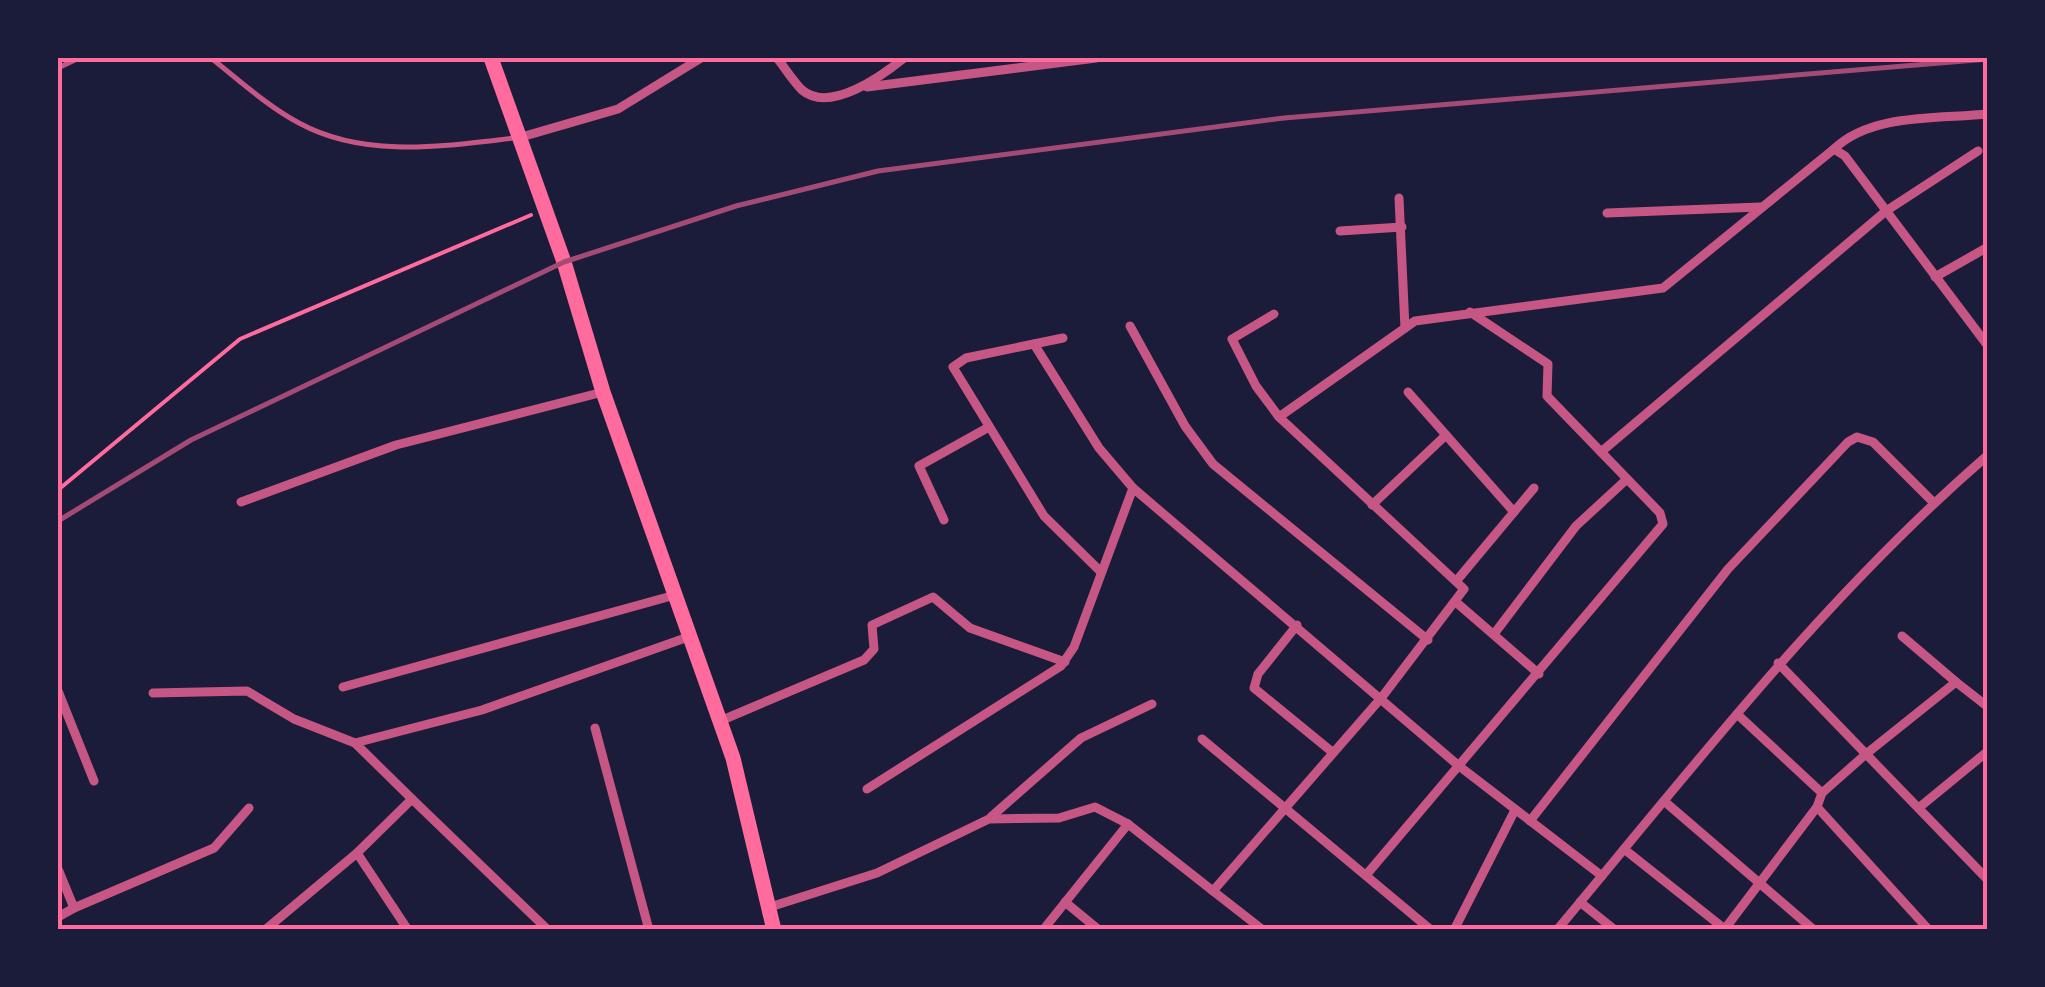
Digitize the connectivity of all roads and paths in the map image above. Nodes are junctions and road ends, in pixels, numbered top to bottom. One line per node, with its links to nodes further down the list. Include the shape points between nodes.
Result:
1 (80, 58): 9 (lane)
2 (211, 58): 12 (lane, via 282,113 337,138 412,147)
3 (491, 58): 12 (highway)
4 (701, 58): 12 (street, via 618,109)
5 (777, 58): 10 (street, via 812,96)
6 (904, 58): 10 (street)
7 (1096, 58): 8 (street)
8 (1066, 60): 10 (street)
9 (58, 68)
10 (868, 88)
11 (1988, 114): 13 (street, via 1874,126)
12 (518, 138): 17 (highway)
13 (1834, 148): 16 (street); 18 (street)
14 (1978, 151): 18 (street)
15 (1398, 198): 20 (street)
16 (1762, 207): 19 (street); 24 (street, via 1664,288)
17 (544, 209): 31 (highway); 41 (path, via 240,339)
18 (1886, 211): 23 (street); 36 (street)
19 (1606, 213)
20 (1402, 227): 21 (street); 27 (street)
21 (1340, 230)
22 (1988, 247): 23 (street)
23 (1935, 277): 30 (street)
24 (1469, 312): 27 (street, via 1432,316); 36 (street, via 1548,364 1544,392)
25 (1274, 314): 33 (street, via 1232,339)
26 (1130, 326): 55 (street, via 1185,426 1214,464)
27 (1405, 328): 33 (street)
28 (1062, 338): 29 (street)
29 (1034, 344): 34 (street, via 966,358 953,367); 39 (street, via 1098,448)
30 (1988, 346)
31 (603, 392): 42 (street, via 396,446); 49 (highway)
32 (1408, 392): 35 (street)
33 (1279, 417): 43 (street)
34 (988, 427): 46 (street, via 919,466); 47 (street, via 1053,528)
35 (1446, 436): 43 (street); 45 (street)
36 (1601, 452): 38 (street)
37 (1988, 455): 44 (street)
38 (1627, 479): 52 (street, via 1576,526); 58 (street, via 1663,524)
39 (1133, 488): 47 (street); 51 (street)
40 (1534, 488): 45 (street)
41 (58, 490)
42 (241, 502)
43 (1372, 504): 48 (street)
44 (1934, 504): 57 (street); 86 (street, via 1872,442 1857,436 1848,442 1728,568)
45 (1514, 512): 48 (street)
46 (944, 520)
47 (1100, 571): 56 (street)
48 (1458, 579): 50 (street, via 1464,588)
49 (675, 595): 53 (highway); 60 (street)
50 (1458, 603): 52 (street); 55 (street)
51 (1298, 625): 63 (street); 71 (street, via 1254,688)
52 (1494, 634): 58 (street)
53 (691, 636): 67 (highway); 70 (street, via 482,710)
54 (1902, 636): 59 (street)
55 (1428, 640): 63 (street)
56 (1064, 662): 67 (street, via 970,628 933,597 872,625 874,649 864,660); 76 (street)
57 (1778, 663): 66 (street); 73 (street)
58 (1539, 674): 74 (street)
59 (1956, 682): 65 (street); 73 (street)
60 (343, 687)
61 (58, 691): 75 (street)
62 (153, 693): 70 (street, via 246,691)
63 (1382, 696): 71 (street); 74 (street)
64 (1152, 704): 85 (street, via 1081,738)
65 (1988, 707)
66 (1736, 714): 77 (street); 79 (street)
67 (720, 721): 99 (highway)
68 (595, 728): 106 (street)
69 (1202, 739): 80 (street)
70 (356, 743): 78 (street)
71 (1332, 751): 80 (street)
72 (1988, 751): 82 (street)
73 (1866, 754): 77 (street); 82 (street)
74 (1460, 766): 84 (street); 91 (street)
75 (94, 781)
76 (867, 789)
77 (1822, 793): 81 (street)
78 (412, 799): 89 (street); 105 (street)
79 (1664, 801): 88 (street); 94 (street)
80 (1284, 806): 91 (street); 95 (street)
81 (1817, 806): 94 (street); 116 (street)
82 (1922, 806): 93 (street)
83 (249, 808): 98 (street, via 214,848)
84 (1515, 810): 86 (street); 101 (street)
85 (988, 819): 87 (street, via 1058,818 1095,808); 99 (street, via 862,879)
86 (1530, 821): 92 (street)
87 (1128, 824): 95 (street); 96 (street)
88 (1624, 849): 92 (street); 103 (street)
89 (357, 853): 102 (street); 104 (street)
90 (58, 869): 98 (street)
91 (1367, 874): 111 (street)
92 (1602, 876): 97 (street)
93 (1988, 880)
94 (1760, 882): 103 (street); 115 (street)
95 (1213, 890): 110 (street)
96 (1065, 902): 108 (street); 109 (street)
97 (1580, 902): 113 (street); 114 (street)
98 (74, 908): 100 (street)
99 (770, 908): 107 (highway)
100 (58, 917)
101 (1456, 926): 112 (street)
102 (269, 928)
103 (1725, 929)
104 (408, 930)
105 (548, 930)
106 (650, 930)
107 (774, 930)
108 (1043, 930)
109 (1099, 930)
110 (1263, 930)
111 (1431, 930)
112 (1470, 930)
113 (1557, 930)
114 (1615, 930)
115 (1814, 930)
116 (1929, 930)

